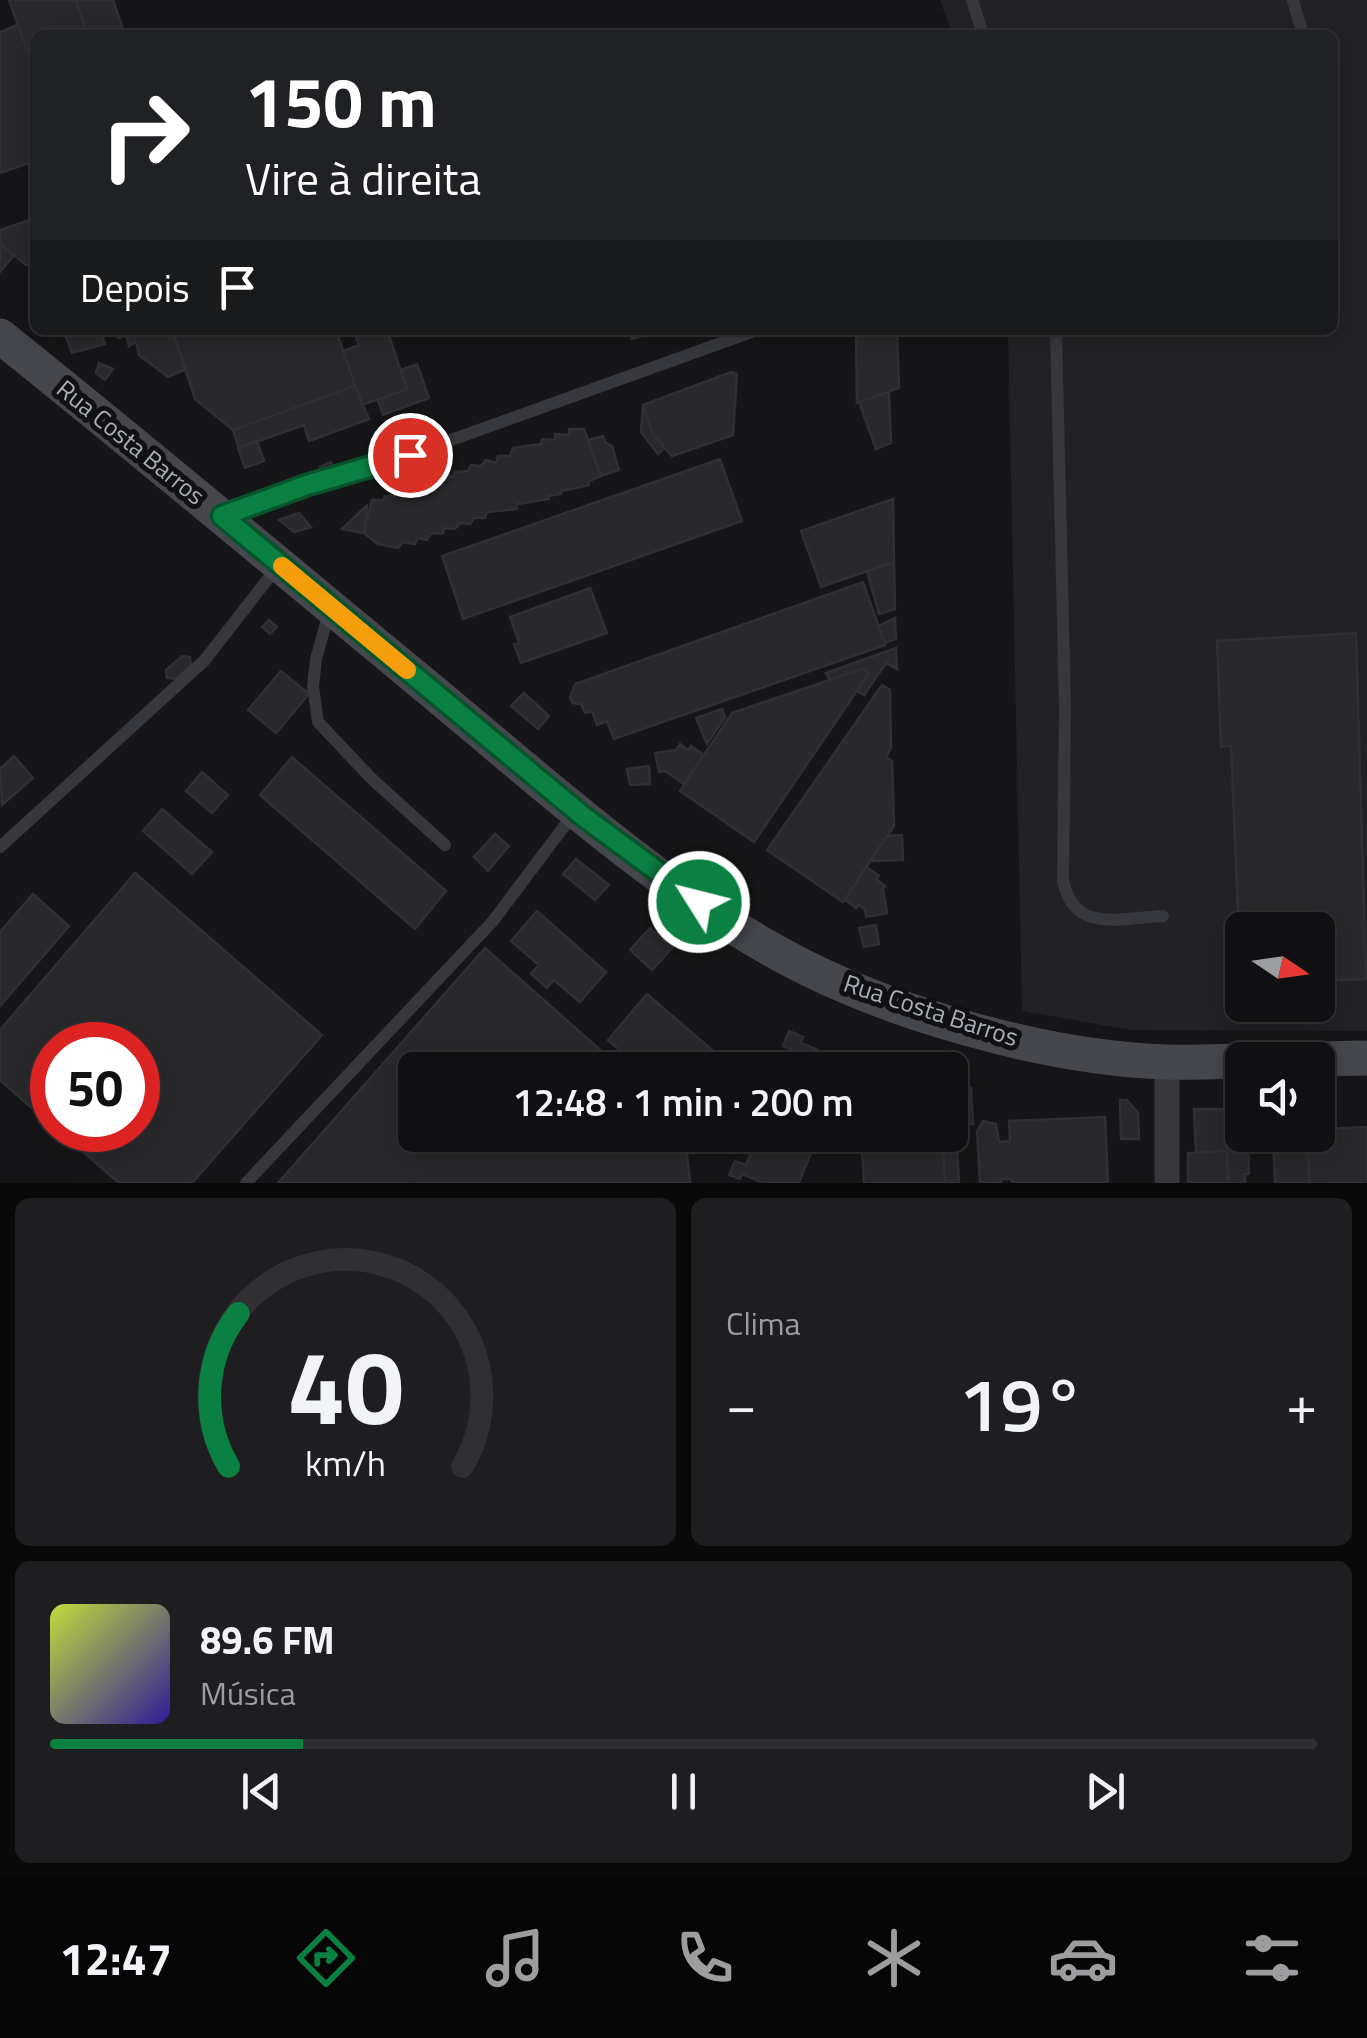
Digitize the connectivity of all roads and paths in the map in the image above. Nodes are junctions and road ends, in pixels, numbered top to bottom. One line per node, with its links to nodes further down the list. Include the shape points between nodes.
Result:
1 (972, 0): 3 (lane)
2 (1292, 0): 4 (lane)
3 (981, 30)
4 (1301, 30)
5 (744, 335): 8 (lane)
6 (1056, 335): 14 (lane, via 1066,899 1077,913 1096,919)
7 (0, 336): 8 (main road, Rua Costa Barros)
8 (222, 516): 9 (main road, Rua Costa Barros)
9 (280, 564): 10 (main road, Rua Costa Barros); 13 (lane, via 204,661)
10 (330, 606): 11 (main road, Rua Costa Barros); 12 (lane, via 316,659 318,722)
11 (576, 810): 18 (main road, Rua Costa Barros, via 724,920 869,996 1050,1046); 19 (lane, via 493,921)
12 (445, 846)
13 (0, 847)
14 (1163, 916)
15 (1367, 1058): 16 (main road)
16 (1335, 1059)
17 (1225, 1060): 18 (main road, Rua Costa Barros)
18 (1167, 1062): 20 (street)
19 (246, 1183)
20 (1167, 1183)

